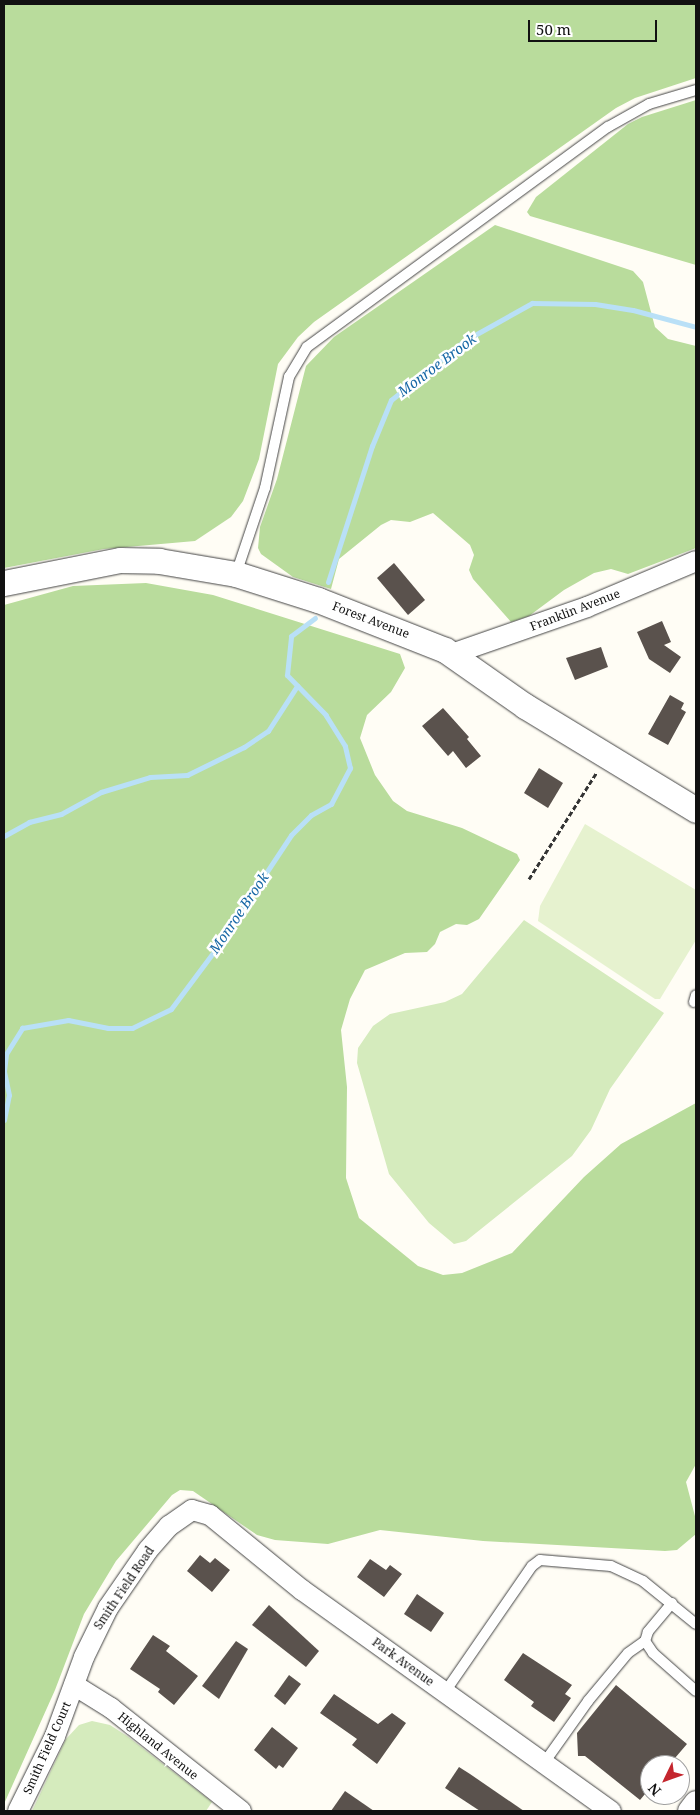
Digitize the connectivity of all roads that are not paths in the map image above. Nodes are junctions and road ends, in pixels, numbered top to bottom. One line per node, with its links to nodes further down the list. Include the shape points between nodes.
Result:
1 (696, 90): 3 (lane, via 649,104 608,127 307,346 289,377 265,488)
2 (696, 561): 5 (street, Franklin Avenue, via 587,607)
3 (236, 574): 4 (street, Forest Avenue, via 159,561 120,560); 5 (street, Forest Avenue, via 318,600 434,643)
4 (4, 583)
5 (452, 654): 6 (street, Forest Avenue, via 517,701)
6 (696, 810)
7 (197, 1510): 11 (street, Smith Field Road, via 186,1512 169,1526 133,1570 92,1636); 13 (street, Park Avenue, via 216,1520 302,1590)
8 (672, 1603): 9 (lane); 10 (lane, via 648,1632); 13 (lane, via 643,1581 611,1566 538,1561)
9 (696, 1624)
10 (645, 1641): 12 (lane, via 653,1653); 14 (lane, via 628,1653 588,1701)
11 (74, 1684): 16 (street, Smith Field Court, via 55,1736); 17 (street, Highland Avenue, via 111,1708)
12 (696, 1691)
13 (445, 1692): 14 (street, Park Avenue)
14 (544, 1763): 18 (street, Park Avenue)
15 (696, 1803): 19 (street)
16 (18, 1811)
17 (241, 1811)
18 (611, 1811)
19 (690, 1811)

